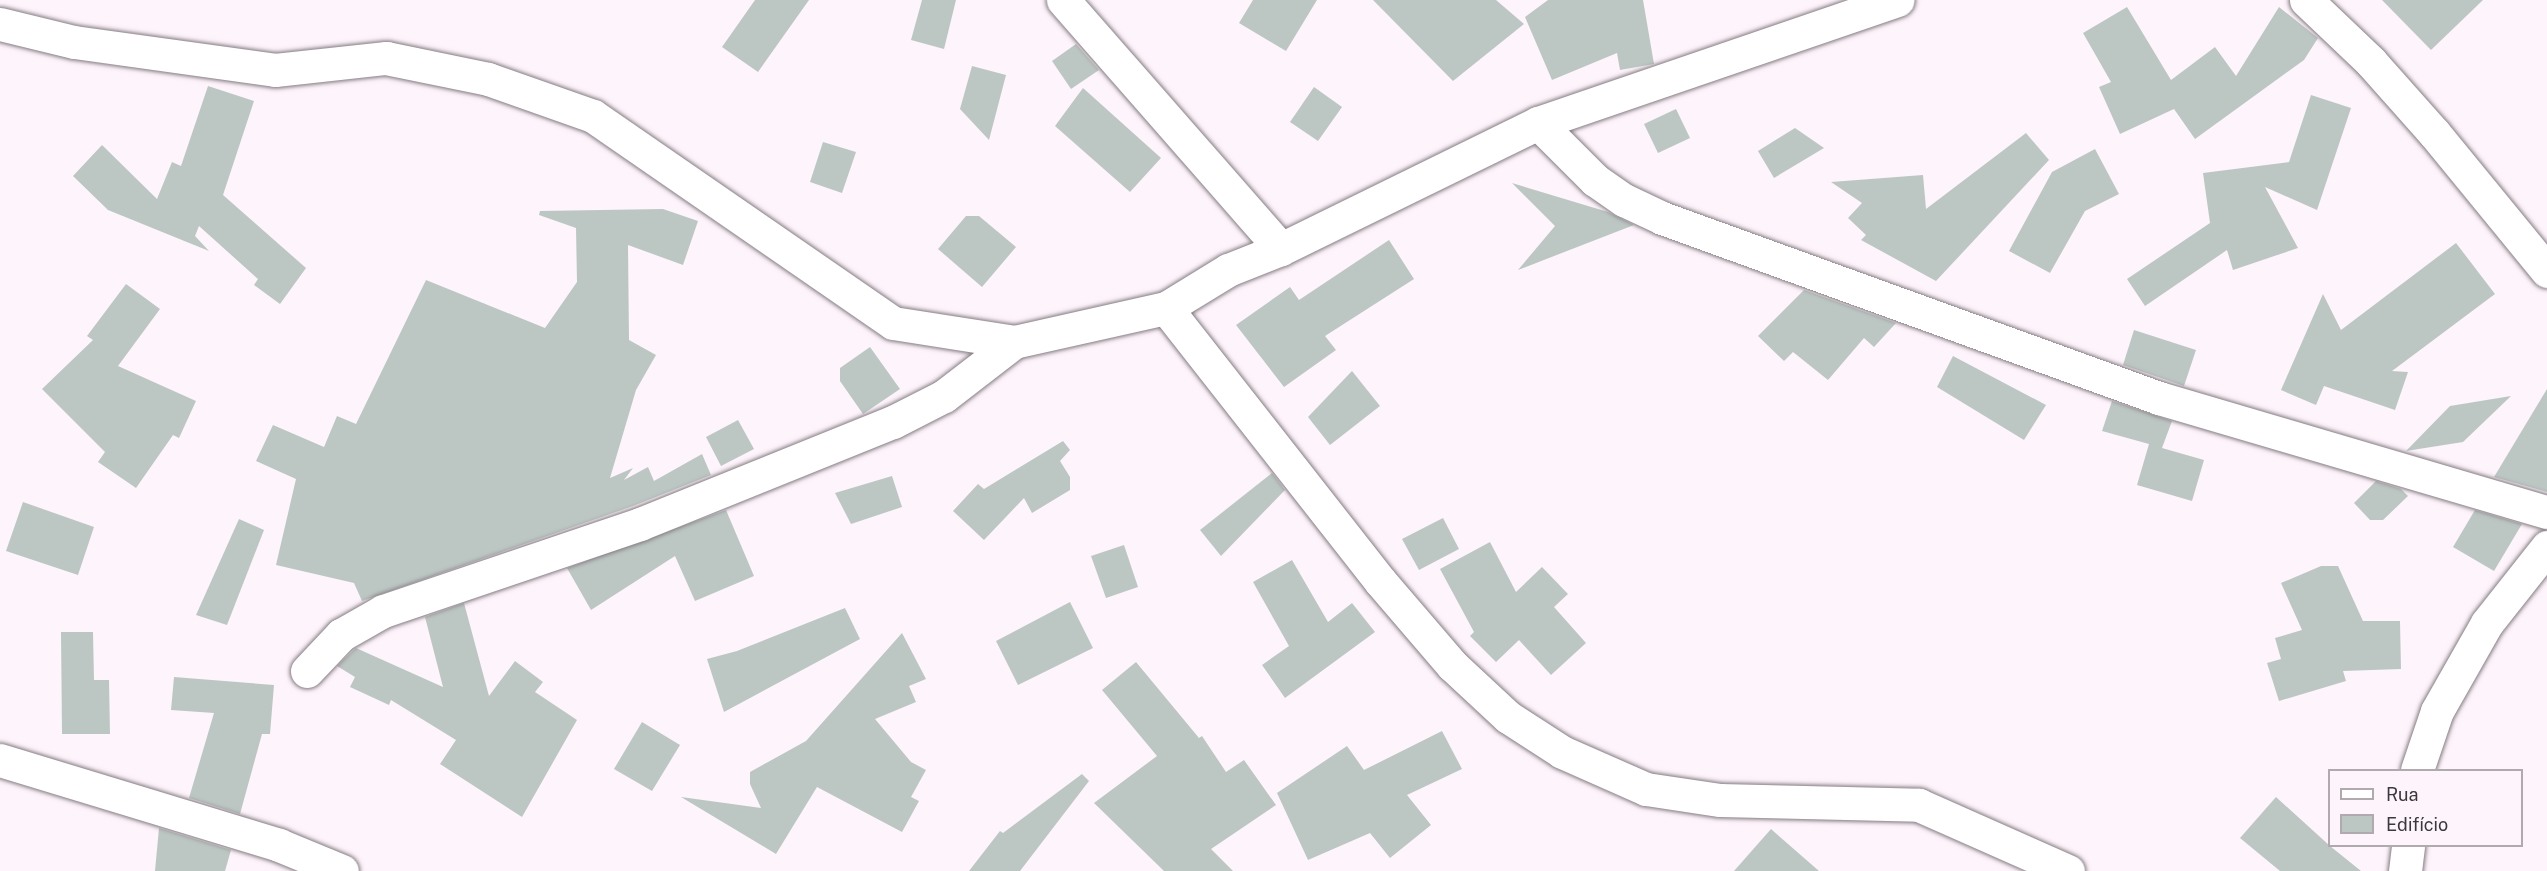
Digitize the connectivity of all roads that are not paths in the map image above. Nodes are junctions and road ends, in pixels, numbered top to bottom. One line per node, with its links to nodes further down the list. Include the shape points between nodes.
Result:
1 (1063, 0): 6 (street)
2 (1898, 0): 5 (street)
3 (2306, 0): 7 (street, via 2371,63 2435,134)
4 (0, 24): 9 (street, via 74,42 275,70 386,58 488,79 593,116 893,323)
5 (1538, 123): 6 (street); 10 (street, via 1595,180 1624,200 1662,218 2159,398)
6 (1281, 249): 8 (street, via 1228,270)
7 (2547, 271)
8 (1166, 308): 9 (street); 17 (street, via 1380,581 1452,664 1508,717 1562,752 1646,789 1720,800 1919,805)
9 (1014, 342): 12 (street, via 944,396 893,423 651,520 383,611 341,635)
10 (2547, 512)
11 (2547, 548): 14 (street, via 2482,633 2437,711)
12 (307, 671)
13 (0, 760): 16 (street, via 279,844)
14 (2418, 769)
15 (2408, 847): 18 (street)
16 (342, 871)
17 (2068, 871)
18 (2405, 871)

